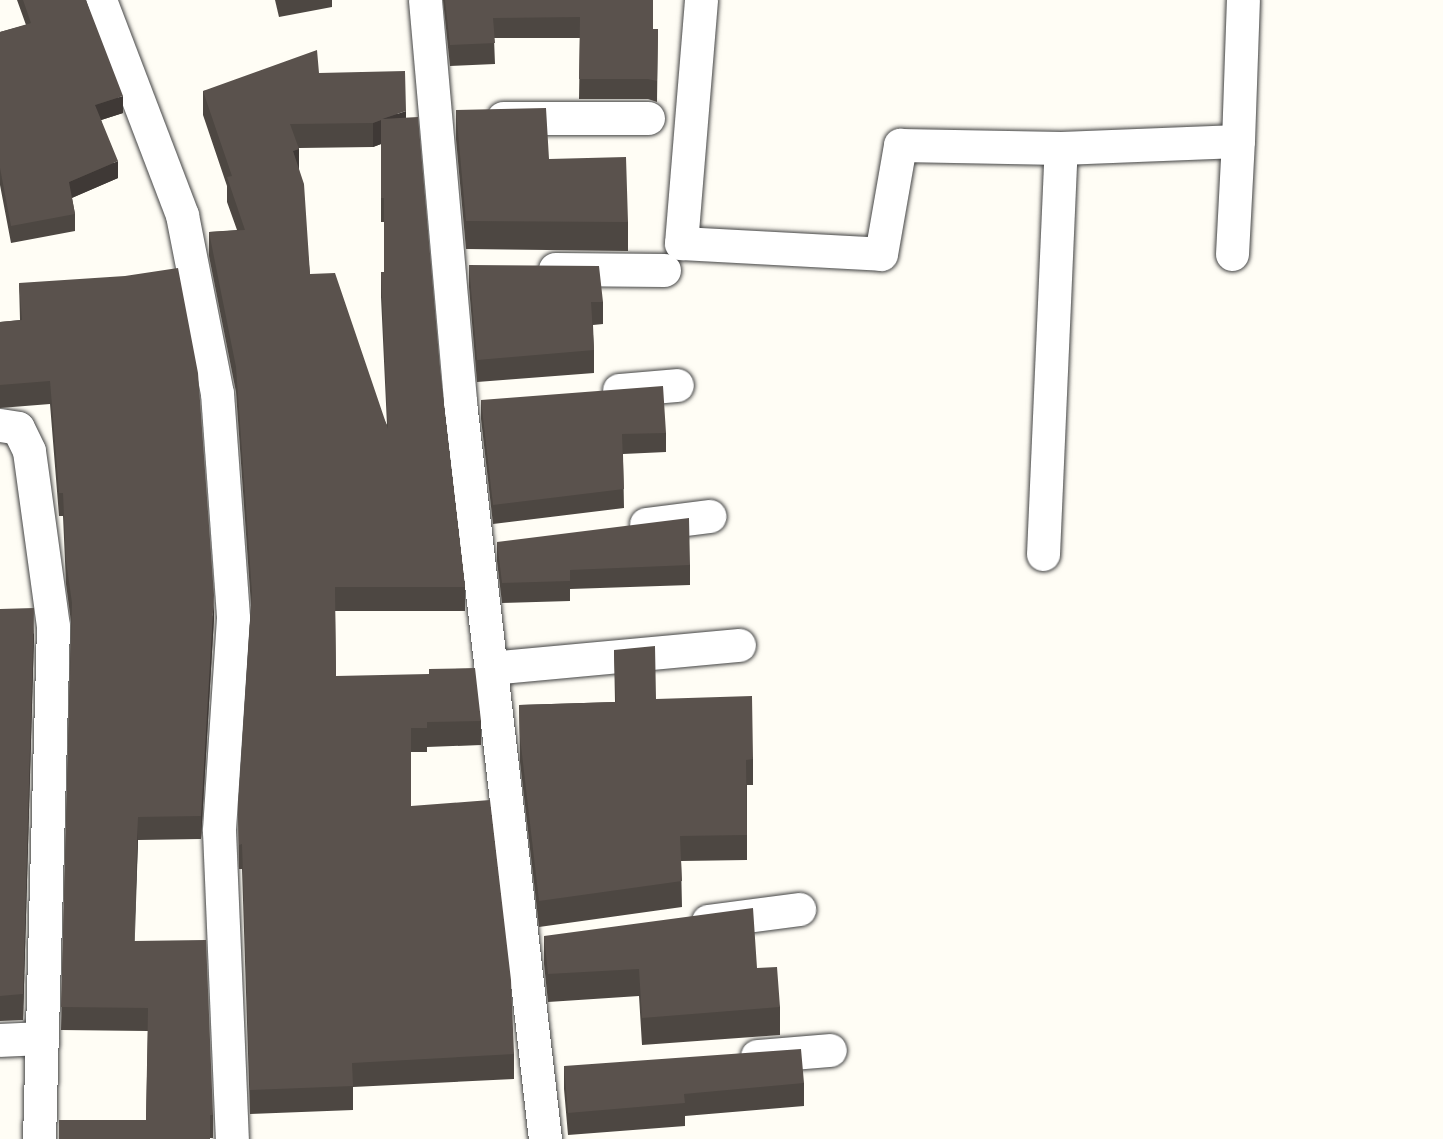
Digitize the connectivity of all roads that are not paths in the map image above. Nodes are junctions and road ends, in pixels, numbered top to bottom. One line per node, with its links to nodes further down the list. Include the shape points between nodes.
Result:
1 (100, 0): 35 (street, via 182,215 217,393 233,618 219,831)
2 (425, 0): 5 (street)
3 (701, 0): 8 (street, via 681,243 881,254 900,146)
4 (1243, 0): 7 (street)
5 (434, 118): 6 (street); 15 (street, via 461,269)
6 (648, 118)
7 (1239, 141): 8 (street); 9 (street)
8 (1061, 148): 21 (street)
9 (1232, 254)
10 (521, 269): 11 (street)
11 (664, 270)
12 (677, 385): 13 (street)
13 (586, 392)
14 (494, 399): 15 (street)
15 (460, 402): 20 (street)
16 (0, 425): 28 (street, via 18,428 29,451 53,626)
17 (710, 516): 18 (street)
18 (616, 528)
19 (511, 541): 20 (street)
20 (476, 545): 23 (street)
21 (1043, 554)
22 (739, 645): 23 (street)
23 (490, 668): 27 (street)
24 (799, 909): 25 (street)
25 (684, 925)
26 (557, 943): 27 (street)
27 (522, 948): 33 (street)
28 (42, 1038): 29 (street); 34 (street)
29 (0, 1040)
30 (830, 1050): 31 (street)
31 (725, 1058)
32 (572, 1070): 33 (street)
33 (537, 1072): 36 (street)
34 (39, 1139)
35 (232, 1139)
36 (545, 1139)

